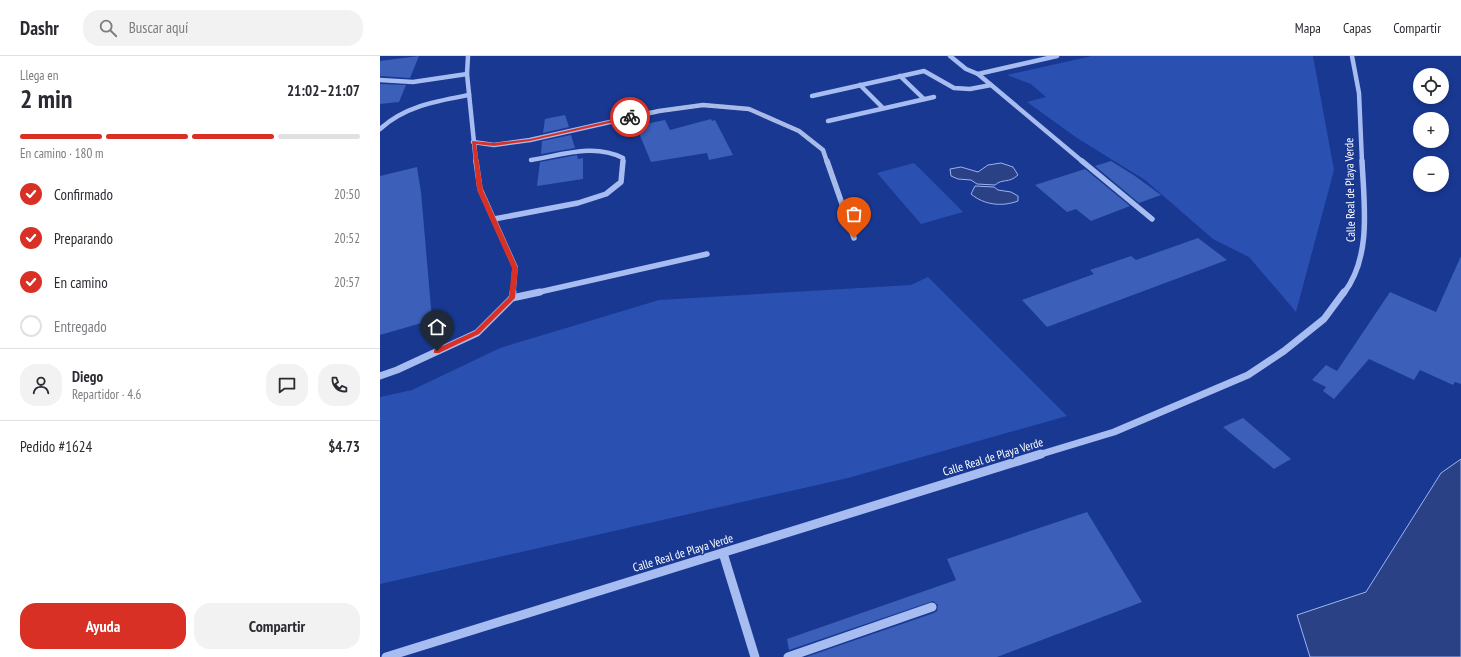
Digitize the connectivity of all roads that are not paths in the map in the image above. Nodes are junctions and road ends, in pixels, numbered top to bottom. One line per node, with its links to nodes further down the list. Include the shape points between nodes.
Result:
1 (468, 56): 5 (street)
2 (950, 56): 6 (street, via 966,70)
3 (1057, 56): 6 (street)
4 (1352, 56): 26 (street, Calle Real de Playa Verde, via 1359,93 1364,214 1362,253 1348,287 1324,319 1284,351 1248,375 1114,432)
5 (467, 74): 8 (street, via 413,82); 11 (street)
6 (978, 74): 10 (street)
7 (900, 76): 9 (street); 10 (street, via 924,71 954,88); 14 (street)
8 (380, 80)
9 (860, 85): 12 (street); 15 (street)
10 (991, 85): 21 (street)
11 (469, 95): 17 (street, via 432,102 404,112); 18 (street)
12 (812, 96)
13 (934, 97): 14 (street)
14 (924, 99): 15 (street)
15 (883, 108): 16 (street)
16 (828, 121)
17 (380, 129)
18 (473, 142): 20 (street, via 480,190); 22 (street, via 494,145 530,140 658,111 703,105 749,109 799,131 823,150)
19 (531, 160): 20 (street, via 587,150 611,152 623,158 621,182 606,194 585,201)
20 (494, 219): 24 (street, via 515,268)
21 (1152, 219)
22 (854, 238)
23 (707, 254): 24 (street)
24 (512, 298): 25 (street, via 477,333)
25 (380, 376)
26 (723, 553): 28 (street, Calle Real de Playa Verde); 29 (street)
27 (932, 607): 30 (street)
28 (386, 657)
29 (755, 657)
30 (788, 657)

